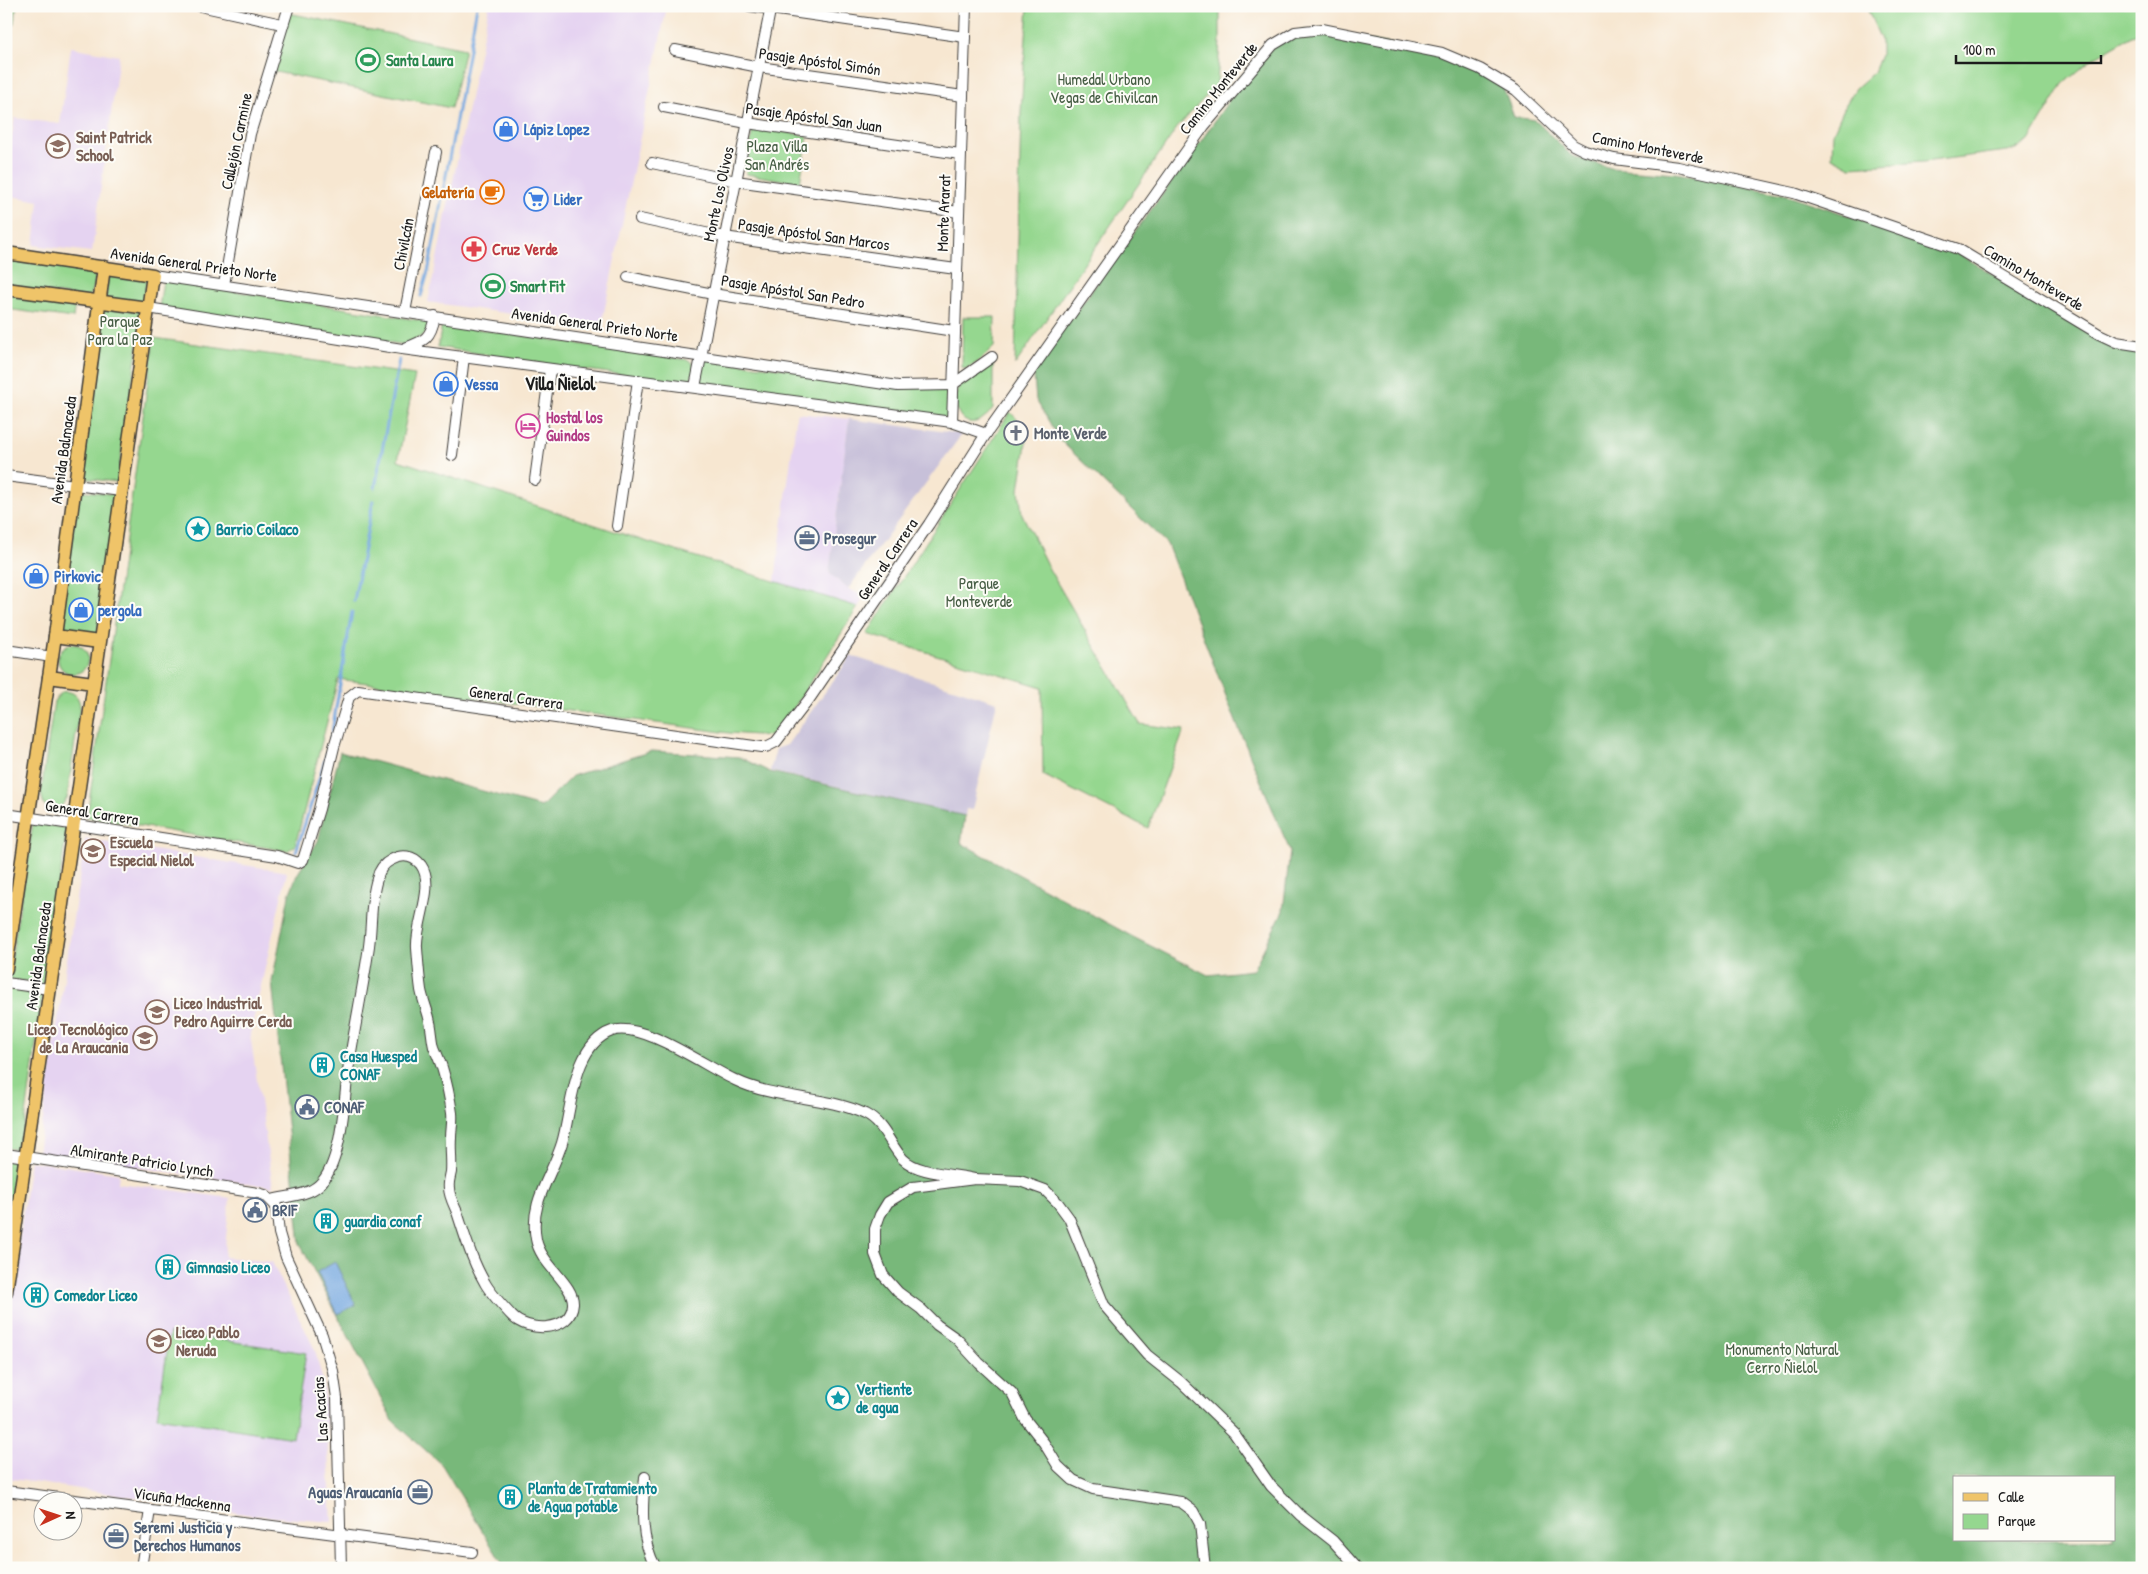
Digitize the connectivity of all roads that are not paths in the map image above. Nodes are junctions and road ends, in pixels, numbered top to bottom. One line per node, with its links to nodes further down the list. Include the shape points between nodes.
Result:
1 (200, 6): 6 (street)
2 (288, 6): 6 (street, Callejón Carmine)
3 (749, 6): 5 (street)
4 (966, 6): 7 (street, Monte Ararat)
5 (771, 8): 7 (street); 9 (street, Monte Los Olivos)
6 (282, 24): 25 (street, Callejón Carmine, via 250,134)
7 (965, 37): 10 (street, Monte Ararat)
8 (675, 50): 9 (street, Pasaje Apóstol Simón)
9 (759, 68): 10 (street, Pasaje Apóstol Simón); 12 (street, Monte Los Olivos)
10 (963, 96): 14 (street, Monte Ararat)
11 (664, 107): 12 (street, Pasaje Apóstol San Juan)
12 (747, 123): 14 (street, Pasaje Apóstol San Juan); 16 (street, Monte Los Olivos)
13 (436, 152): 30 (street, Chivilcán)
14 (960, 154): 17 (street, Monte Ararat)
15 (652, 163): 16 (street)
16 (736, 181): 17 (street); 19 (street, Monte Los Olivos)
17 (959, 212): 22 (street, Monte Ararat)
18 (640, 219): 19 (street, Pasaje Apóstol San Marcos)
19 (724, 237): 22 (street, Pasaje Apóstol San Marcos); 27 (street, Monte Los Olivos)
20 (6, 253): 21 (main road, Avenida General Prieto Norte)
21 (104, 267): 23 (main road, Avenida General Prieto Norte); 28 (main road, Avenida Balmaceda)
22 (956, 269): 32 (street, Monte Ararat)
23 (153, 275): 25 (street, Avenida General Prieto Norte); 29 (main road, Avenida Balmaceda)
24 (628, 277): 27 (street, Pasaje Apóstol San Pedro)
25 (224, 285): 30 (street, Avenida General Prieto Norte)
26 (6, 289): 28 (main road)
27 (713, 294): 32 (street, Pasaje Apóstol San Pedro); 35 (street, Monte Los Olivos)
28 (99, 302): 29 (main road); 47 (main road, Avenida Balmaceda)
29 (148, 308): 34 (street); 48 (main road, Avenida Balmaceda)
30 (405, 312): 31 (street, Avenida General Prieto Norte)
31 (435, 316): 34 (street, via 428,337); 35 (street, Avenida General Prieto Norte)
32 (954, 331): 40 (street, Monte Ararat)
33 (2142, 346): 43 (street, Camino Monteverde, via 2116,342 2099,334 1958,249 1794,193 1678,167 1585,152 1573,145 1515,90 1480,68 1442,53 1322,29 1295,32 1273,44 1251,68 1204,126)
34 (402, 349): 36 (street)
35 (700, 356): 40 (street, Avenida General Prieto Norte, via 898,386); 41 (street, Monte Los Olivos)
36 (464, 357): 38 (street); 44 (street)
37 (992, 357): 40 (street)
38 (550, 369): 39 (street); 46 (street)
39 (638, 380): 41 (street); 49 (street)
40 (952, 385): 42 (street, Monte Ararat)
41 (695, 387): 42 (street)
42 (952, 422): 43 (street)
43 (986, 434): 58 (street, General Carrera, via 850,640 787,730 772,745 761,747 358,690 349,697 303,860 298,862)
44 (452, 455)
45 (6, 476): 47 (street)
46 (535, 480)
47 (75, 485): 48 (street); 50 (main road, Avenida Balmaceda)
48 (121, 491): 51 (main road, Avenida Balmaceda)
49 (617, 526)
50 (54, 636): 51 (main road); 53 (main road, Avenida Balmaceda)
51 (99, 642): 55 (main road, Avenida Balmaceda)
52 (6, 650): 53 (street)
53 (52, 657): 54 (main road, Avenida Balmaceda)
54 (49, 677): 55 (main road); 57 (main road, Avenida Balmaceda)
55 (93, 683): 58 (main road, Avenida Balmaceda)
56 (6, 814): 57 (street, General Carrera)
57 (28, 817): 58 (street, General Carrera); 59 (main road, Avenida Balmaceda)
58 (73, 824): 61 (main road, Avenida Balmaceda)
59 (6, 969)
60 (6, 983): 61 (street)
61 (49, 989): 63 (main road, Avenida Balmaceda)
62 (6, 1154): 63 (street, Almirante Patricio Lynch)
63 (26, 1157): 65 (street, Almirante Patricio Lynch, via 265,1195); 66 (main road, Avenida Balmaceda)
64 (975, 1179): 65 (street, via 924,1169 905,1161 885,1131 874,1119 861,1112 822,1101 762,1091 738,1082 672,1045 627,1029 612,1032 600,1038 583,1059 562,1143 542,1188 536,1211 536,1241 545,1261 570,1291 571,1311 555,1324 539,1329 528,1327 516,1320 486,1286 468,1249 448,1189 452,1164 452,1113 422,992 416,943 426,879 422,866 409,856 399,856 385,862 373,895 343,1124 326,1177 306,1193); 75 (street, via 913,1187 888,1202 875,1229 875,1254 883,1275 898,1292 957,1339 1012,1393 1025,1419 1058,1466 1073,1480 1093,1489 1181,1502 1193,1512 1200,1524); 76 (street, via 1030,1183 1045,1190 1058,1203 1069,1218 1104,1306 1147,1355 1181,1382 1234,1433 1271,1486)
65 (272, 1200): 70 (street, Las Acacias, via 286,1257 322,1334 333,1371 337,1398)
66 (6, 1292)
67 (645, 1476): 74 (street, via 642,1517 649,1555)
68 (6, 1491): 69 (street, Vicuña Mackenna)
69 (150, 1510): 70 (street, Vicuña Mackenna); 72 (street)
70 (339, 1535): 71 (street, Vicuña Mackenna); 73 (street, Las Acacias)
71 (472, 1552)
72 (141, 1568)
73 (341, 1568)
74 (656, 1568)
75 (1205, 1568)
76 (1357, 1568)

